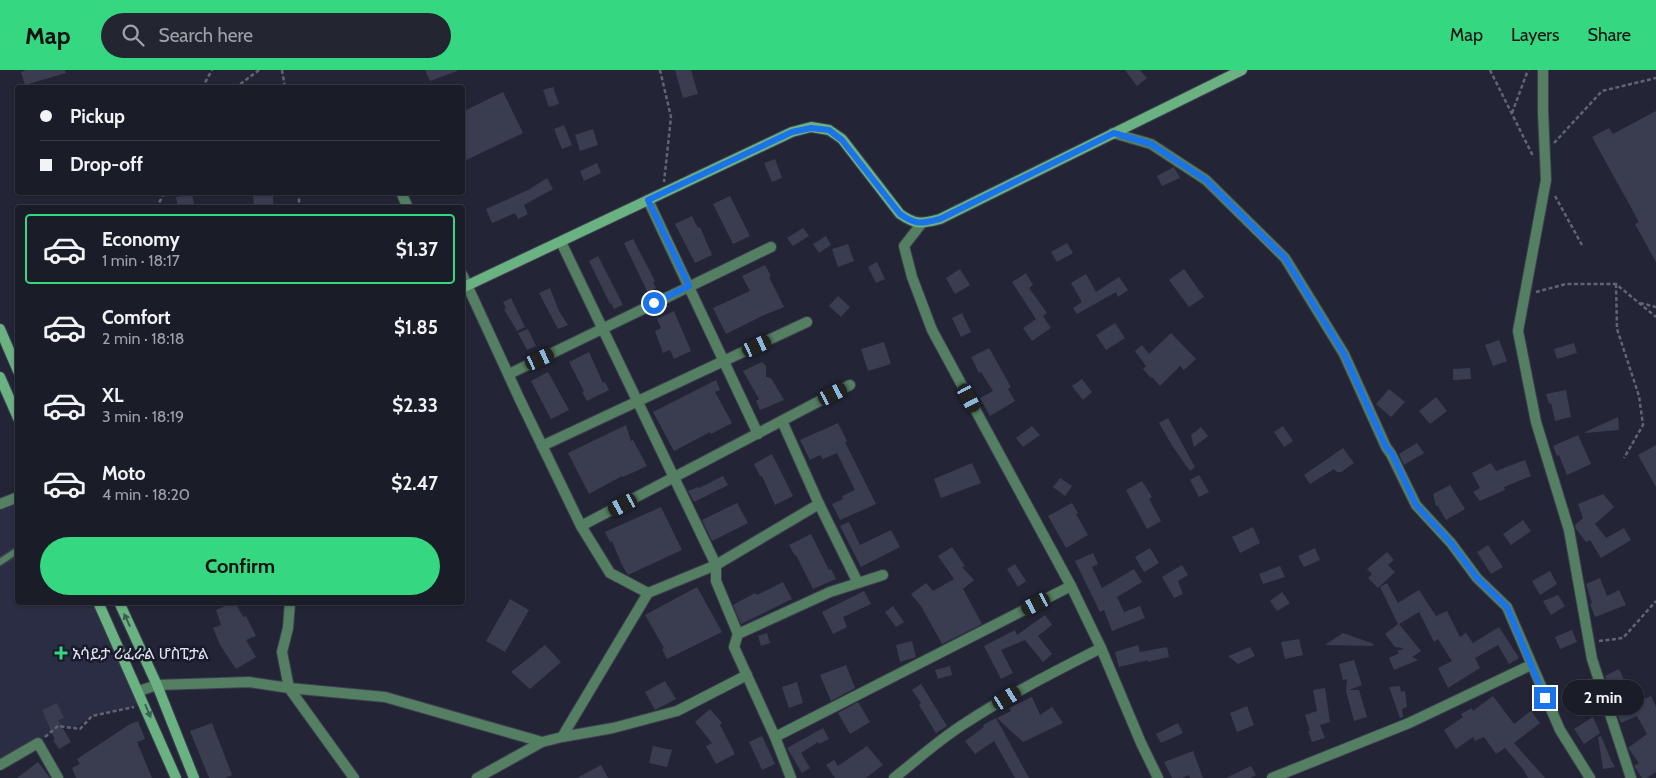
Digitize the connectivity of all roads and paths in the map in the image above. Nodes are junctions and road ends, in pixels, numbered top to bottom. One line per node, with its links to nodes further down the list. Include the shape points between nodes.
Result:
1 (212, 70): 9 (path)
2 (259, 70): 10 (path)
3 (282, 70): 11 (path)
4 (660, 70): 15 (path, via 671,116)
5 (1242, 70): 13 (street)
6 (1528, 70): 12 (path)
7 (1543, 70): 14 (street)
8 (1656, 78): 14 (path, via 1602,91)
9 (204, 85)
10 (239, 85)
11 (284, 85)
12 (1511, 114)
13 (1114, 133): 17 (street, via 940,219); 60 (street, via 1151,144 1206,180 1285,258 1344,354 1416,505 1477,578 1507,607)
14 (1545, 154): 23 (street, via 1546,180)
15 (663, 193): 16 (street); 17 (street, via 792,132 811,128 829,130 842,140 900,214)
16 (648, 200): 18 (street); 21 (street)
17 (922, 224): 51 (street, via 904,246 932,330)
18 (561, 242): 22 (street); 28 (street)
19 (771, 247): 21 (street)
20 (1616, 284): 23 (path, via 1566,284); 24 (path); 40 (path, via 1617,329 1639,396 1643,425)
21 (689, 286): 28 (street); 30 (street)
22 (466, 287): 32 (street)
23 (1525, 296): 58 (street, via 1518,331 1536,422 1569,530)
24 (1640, 303): 25 (path); 26 (path)
25 (1656, 307)
26 (1656, 317)
27 (807, 322): 30 (street)
28 (603, 328): 32 (street); 35 (street)
29 (0, 329): 31 (street)
30 (724, 362): 35 (street); 38 (street)
31 (15, 364)
32 (508, 374): 39 (street)
33 (0, 377): 36 (street)
34 (850, 386): 37 (street)
35 (638, 402): 39 (street); 41 (street)
36 (15, 411)
37 (782, 421): 38 (street); 44 (street)
38 (758, 434): 41 (street)
39 (542, 446): 45 (street)
40 (1624, 458)
41 (674, 478): 45 (street); 48 (street)
42 (15, 498): 43 (street)
43 (0, 504)
44 (819, 504): 48 (street); 50 (street)
45 (581, 526): 52 (street, via 610,573)
46 (15, 552): 47 (lane)
47 (0, 562)
48 (716, 565): 52 (street); 57 (street, via 716,581)
49 (883, 575): 50 (street)
50 (858, 583): 57 (street, via 830,592)
51 (1071, 586): 59 (street); 66 (street)
52 (648, 594): 67 (street)
53 (1656, 601): 58 (path, via 1623,638)
54 (99, 605): 64 (street)
55 (120, 605): 62 (street, one-way to 55)
56 (290, 605): 63 (street, via 282,652)
57 (738, 634): 61 (street, via 734,647)
58 (1589, 642): 81 (street)
59 (1101, 648): 77 (street, via 966,722); 78 (street)
60 (1531, 665): 79 (street, via 1409,723); 80 (street, via 1560,730)
61 (747, 675): 66 (street); 67 (street, via 677,711)
62 (157, 685): 63 (street, via 249,682); 64 (street); 73 (street)
63 (290, 688): 68 (street, via 385,697); 74 (street)
64 (139, 691): 65 (street)
65 (145, 704): 69 (path, via 92,716 80,729 58,726); 72 (street, one-way to 72)
66 (775, 736): 76 (street)
67 (562, 737): 68 (street)
68 (542, 742): 75 (street)
69 (38, 743): 70 (street); 71 (street)
70 (0, 766)
71 (58, 778)
72 (176, 778)
73 (194, 778)
74 (354, 778)
75 (477, 778)
76 (791, 778)
77 (894, 778)
78 (1158, 778)
79 (1272, 778)
80 (1590, 778)
81 (1631, 778)

